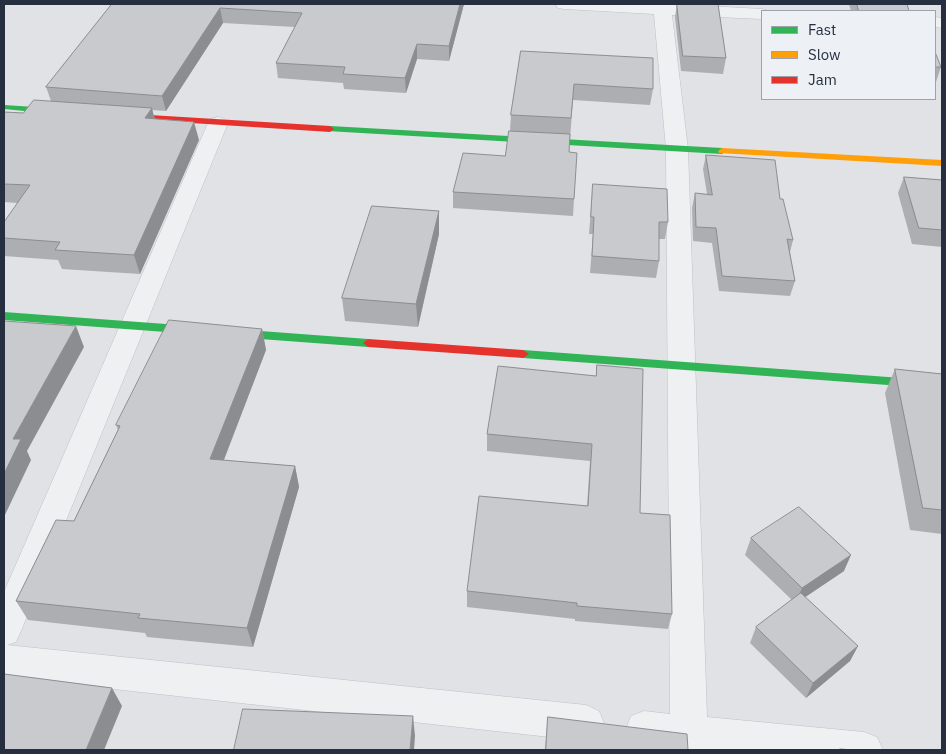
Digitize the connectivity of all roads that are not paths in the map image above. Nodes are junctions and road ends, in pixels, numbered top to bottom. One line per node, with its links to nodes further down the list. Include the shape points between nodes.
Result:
1 (564, 4): 2 (street)
2 (662, 6): 3 (street); 8 (street)
3 (761, 14)
4 (4, 107): 5 (street)
5 (82, 113)
6 (101, 114): 7 (street)
7 (218, 123): 8 (street); 11 (street)
8 (676, 149): 9 (street); 12 (street)
9 (942, 163)
10 (4, 316): 11 (street)
11 (132, 327): 12 (street); 14 (street)
12 (681, 364): 13 (street); 16 (street)
13 (942, 386)
14 (4, 632)
15 (4, 661): 16 (street)
16 (688, 742): 17 (street)
17 (864, 750)

